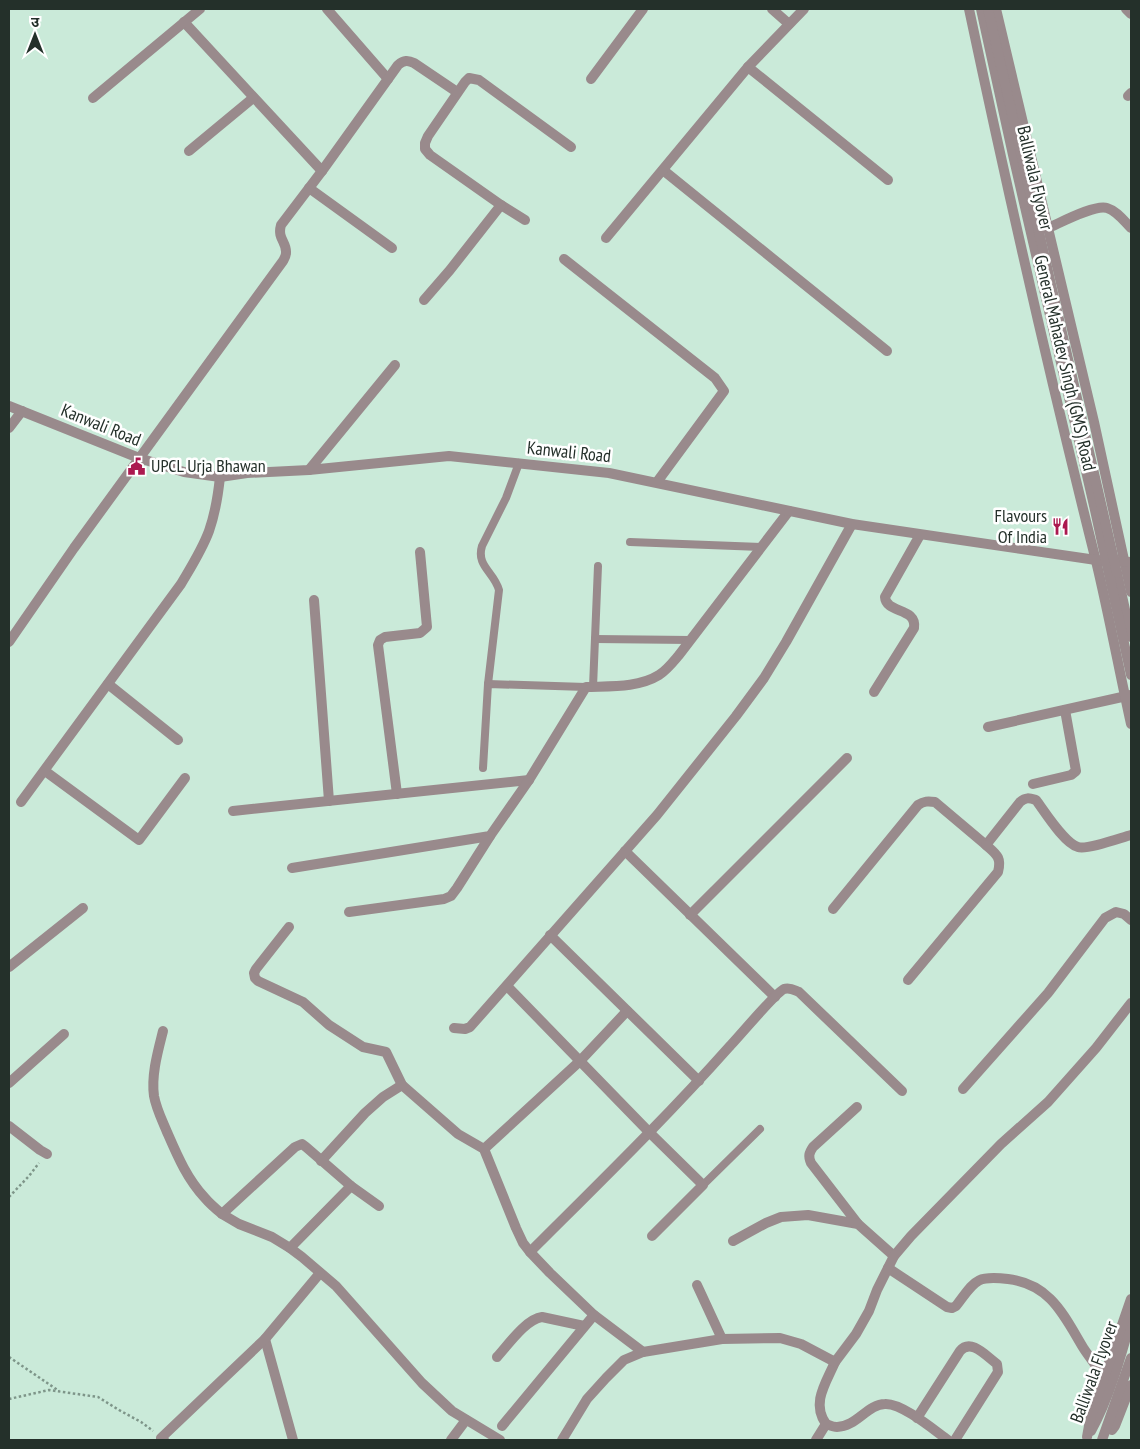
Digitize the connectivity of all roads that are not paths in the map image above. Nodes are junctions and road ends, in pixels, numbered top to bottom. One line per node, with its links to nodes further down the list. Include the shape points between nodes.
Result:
1 (200, 9): 12 (street)
2 (327, 9): 15 (street)
3 (643, 9): 16 (street)
4 (772, 9): 13 (street)
5 (804, 9): 13 (street)
6 (969, 9): 39 (street, General Mahadev Singh (GMS) Road)
7 (981, 9): 63 (street, Balliwala Flyover, bridge)
8 (988, 9): 59 (street, Balliwala Flyover, bridge)
9 (996, 9): 28 (street, General Mahadev Singh (GMS) Road)
10 (1126, 9): 11 (street)
11 (1131, 14)
12 (184, 22): 18 (street); 19 (street)
13 (790, 24): 14 (street)
14 (748, 67): 22 (street); 24 (street)
15 (388, 79): 17 (street, via 402,61 408,60); 23 (street)
16 (591, 79)
17 (458, 92): 20 (street, via 469,78 479,80); 26 (street, via 428,136 425,149)
18 (93, 98)
19 (253, 98): 21 (street); 23 (street)
20 (571, 147)
21 (189, 151)
22 (663, 170): 30 (street); 34 (street)
23 (322, 171): 25 (street)
24 (888, 180)
25 (309, 188): 31 (street); 41 (street, via 281,225 279,231 286,253 284,261)
26 (501, 205): 27 (street); 33 (street)
27 (525, 220)
28 (1048, 228): 29 (street, via 1098,206 1116,212); 38 (street, General Mahadev Singh (GMS) Road)
29 (1131, 228)
30 (606, 238)
31 (392, 248)
32 (564, 259): 46 (street, via 715,378 724,391)
33 (424, 300)
34 (887, 351)
35 (395, 365): 43 (street)
36 (9, 406): 37 (street, Kanwali Road)
37 (22, 410): 40 (street); 41 (street, Kanwali Road)
38 (1093, 418): 39 (street); 45 (street, General Mahadev Singh (GMS) Road)
39 (1063, 425): 47 (street, General Mahadev Singh (GMS) Road)
40 (9, 428)
41 (140, 458): 44 (street, Kanwali Road, via 184,472); 62 (street)
42 (519, 463): 43 (street, Kanwali Road, via 450,456); 46 (street, Kanwali Road, via 610,473); 65 (lane, via 480,553 499,590)
43 (309, 470): 44 (street, Kanwali Road)
44 (220, 477): 64 (street, via 208,533 195,560)
45 (1106, 477): 47 (street); 55 (street, General Mahadev Singh (GMS) Road)
46 (657, 482): 48 (street, Kanwali Road)
47 (1077, 484): 54 (street, General Mahadev Singh (GMS) Road)
48 (790, 511): 49 (street, Kanwali Road); 52 (street)
49 (852, 524): 50 (street, Kanwali Road); 86 (street, via 764,678)
50 (920, 534): 54 (street, Kanwali Road); 67 (street, via 886,597 888,604 913,618 914,628)
51 (630, 542): 52 (lane)
52 (762, 548): 61 (street)
53 (420, 552): 79 (street, via 427,627 420,634 385,637 378,645)
54 (1096, 560): 55 (street, Kanwali Road); 68 (street, General Mahadev Singh (GMS) Road)
55 (1128, 562): 57 (street, General Mahadev Singh (GMS) Road)
56 (598, 566): 60 (lane)
57 (1131, 592)
58 (314, 600): 80 (street)
59 (1131, 637)
60 (596, 640): 61 (lane); 66 (lane)
61 (690, 640): 66 (street, via 659,675 631,685)
62 (9, 642)
63 (1131, 676)
64 (108, 684): 72 (street); 75 (street)
65 (488, 684): 66 (lane); 74 (lane)
66 (590, 687): 77 (street)
67 (874, 692)
68 (1128, 696): 69 (street); 70 (street, General Mahadev Singh (GMS) Road)
69 (1066, 710): 71 (street); 78 (street, via 1076,771 1072,775)
70 (1131, 724)
71 (988, 727)
72 (178, 740)
73 (847, 758): 91 (street)
74 (483, 768)
75 (45, 771): 76 (street, via 139,840); 81 (street)
76 (185, 778)
77 (529, 780): 79 (street); 84 (street)
78 (1033, 784)
79 (397, 794): 80 (street)
80 (329, 801): 82 (street)
81 (21, 802)
82 (233, 811)
83 (1131, 835): 85 (street, via 1078,848 1065,839 1036,800 1024,798)
84 (490, 836): 87 (street); 90 (street, via 451,896)
85 (986, 845): 89 (street, via 934,802 922,802); 96 (street, via 999,859 998,872)
86 (625, 851): 91 (street); 94 (street)
87 (292, 868)
88 (83, 908): 95 (street)
89 (834, 910)
90 (349, 912)
91 (690, 915): 98 (street)
92 (1131, 920): 108 (street, via 1116,912 1105,918 1048,993)
93 (289, 927): 107 (street, via 256,969 254,978 303,1002 329,1025 362,1047 386,1052)
94 (550, 935): 97 (street); 100 (street)
95 (9, 967)
96 (908, 980)
97 (506, 986): 101 (street, via 470,1027); 104 (street)
98 (775, 997): 105 (street); 109 (street, via 785,989 799,992)
99 (1131, 1003): 126 (street, via 1048,1102 1001,1144)
100 (627, 1010): 104 (street); 105 (street)
101 (454, 1028)
102 (163, 1031): 120 (street, via 157,1056 154,1096 178,1157 191,1180 204,1198)
103 (64, 1034): 106 (street)
104 (580, 1061): 113 (street); 114 (street)
105 (699, 1081): 113 (street)
106 (9, 1083)
107 (402, 1085): 114 (street, via 458,1134); 116 (street, via 365,1113)
108 (963, 1089)
109 (902, 1090)
110 (857, 1107): 121 (street, via 809,1152 809,1157)
111 (9, 1126): 115 (street)
112 (760, 1129): 117 (lane)
113 (649, 1132): 117 (street); 125 (street)
114 (484, 1149): 125 (street, via 516,1228)
115 (47, 1154)
116 (321, 1161): 118 (street); 120 (street, via 302,1144 298,1145)
117 (702, 1185): 122 (street)
118 (351, 1186): 119 (street); 124 (street)
119 (379, 1206)
120 (222, 1214): 124 (street)
121 (858, 1224): 123 (street, via 808,1215 781,1217); 126 (street)
122 (652, 1236)
123 (733, 1241)
124 (290, 1248): 128 (street)
125 (530, 1252): 131 (street)
126 (894, 1256): 127 (street)
127 (888, 1268): 139 (street, via 869,1311); 140 (street, via 952,1308 971,1285 984,1278 1022,1281 1037,1288 1062,1311)
128 (320, 1273): 135 (street); 143 (street, via 336,1286 422,1383)
129 (697, 1285): 134 (street)
130 (1131, 1299): 140 (street)
131 (594, 1315): 133 (street); 136 (street)
132 (1131, 1319): 146 (street, Balliwala Flyover, via 1117,1368 1096,1422)
133 (584, 1326): 137 (street, via 535,1318); 145 (street)
134 (722, 1339): 136 (street); 139 (street, via 780,1338 801,1344)
135 (265, 1340): 147 (street); 148 (street)
136 (643, 1352): 151 (street, via 624,1360 606,1378 587,1399)
137 (497, 1357)
138 (1131, 1358): 155 (street, Balliwala Flyover)
139 (835, 1362): 144 (street, via 820,1398 821,1417)
140 (1104, 1377): 146 (street)
141 (1131, 1385): 155 (street, via 1114,1426)
142 (917, 1418): 144 (street, via 896,1406 885,1404 875,1406 845,1426); 153 (street); 154 (street, via 960,1351 964,1346 974,1346 997,1364 998,1372)
143 (466, 1420): 149 (street); 150 (street)
144 (826, 1424): 152 (street)
145 (502, 1426)
146 (1086, 1438)
147 (163, 1439)
148 (293, 1440)
149 (451, 1440)
150 (500, 1440)
151 (562, 1440)
152 (816, 1440)
153 (948, 1440)
154 (955, 1440)
155 (1102, 1440)

